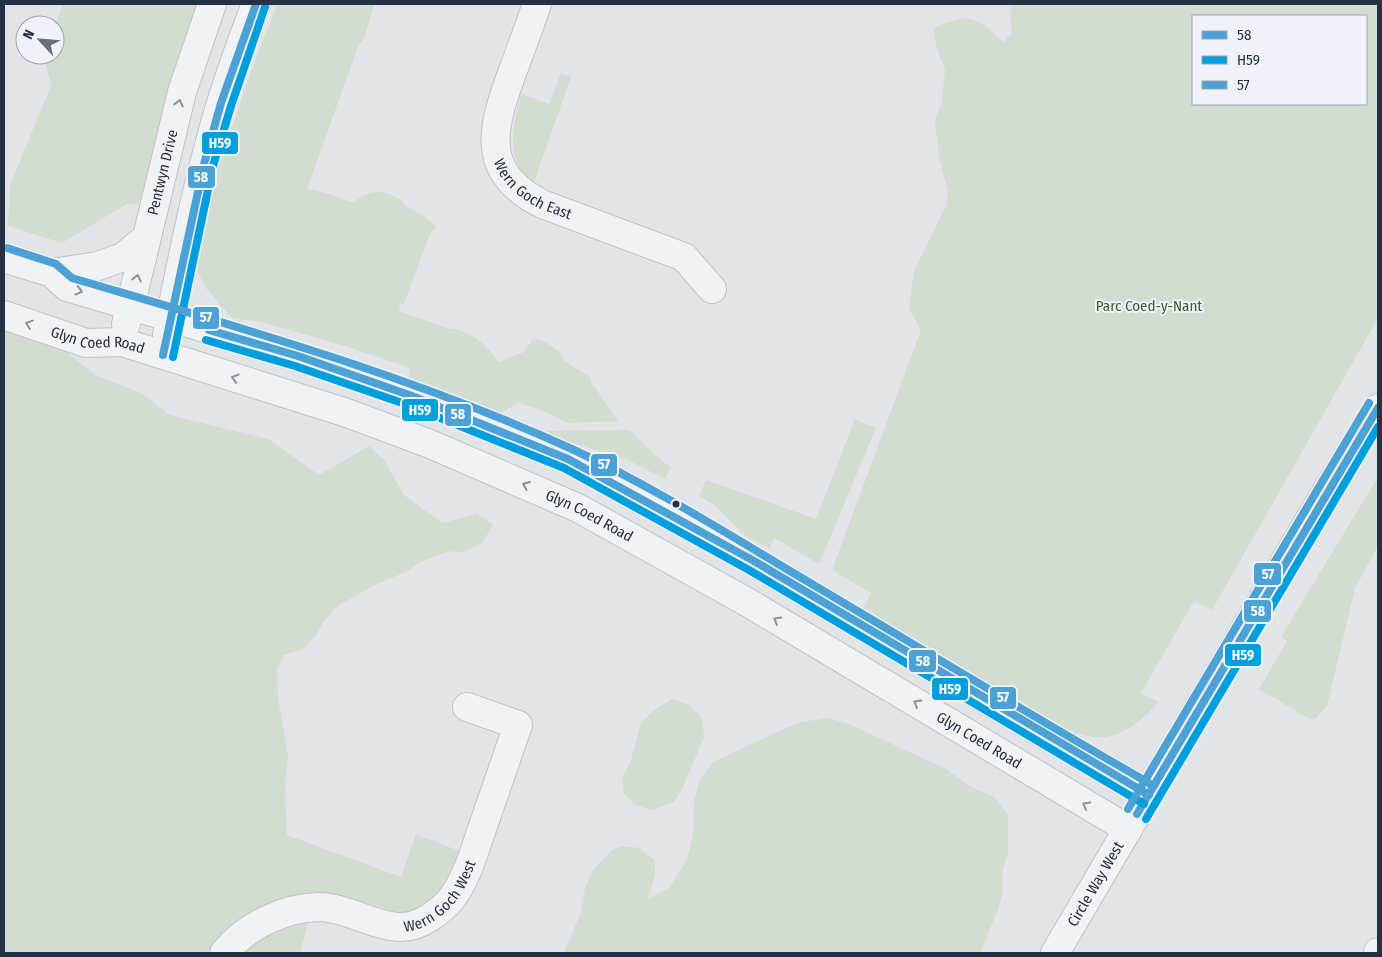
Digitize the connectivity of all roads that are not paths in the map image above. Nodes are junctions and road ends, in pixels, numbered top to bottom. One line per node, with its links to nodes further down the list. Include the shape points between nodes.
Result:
1 (212, 4): 4 (street, Pentwyn Drive, one-way to 1, via 182,92)
2 (256, 4): 10 (street, via 211,137)
3 (537, 4): 7 (street, Wern Goch East, via 499,108 495,130 498,154 507,178 522,194 542,204 684,257)
4 (146, 238): 6 (street, via 123,257 98,266); 8 (street, Pentwyn Drive, one-way to 4)
5 (4, 258): 6 (street)
6 (52, 273): 8 (street, one-way to 8, via 66,287)
7 (712, 289)
8 (130, 306): 10 (street); 11 (street, Pentwyn Drive)
9 (4, 315): 11 (street, Glyn Coed Road, one-way to 9, via 86,343)
10 (170, 318): 12 (street); 15 (street, via 356,376 568,459 737,551)
11 (122, 342): 12 (street, Glyn Coed Road)
12 (163, 355): 15 (street, Glyn Coed Road, one-way to 12, via 578,508 430,444 346,413)
13 (1378, 408): 15 (street, Circle Way West)
14 (467, 707): 16 (street, Wern Goch West, via 518,725 472,856 451,899 419,925 398,928 321,907 295,910 249,930)
15 (1138, 813): 17 (street, Circle Way West)
16 (224, 953)
17 (1055, 953)

